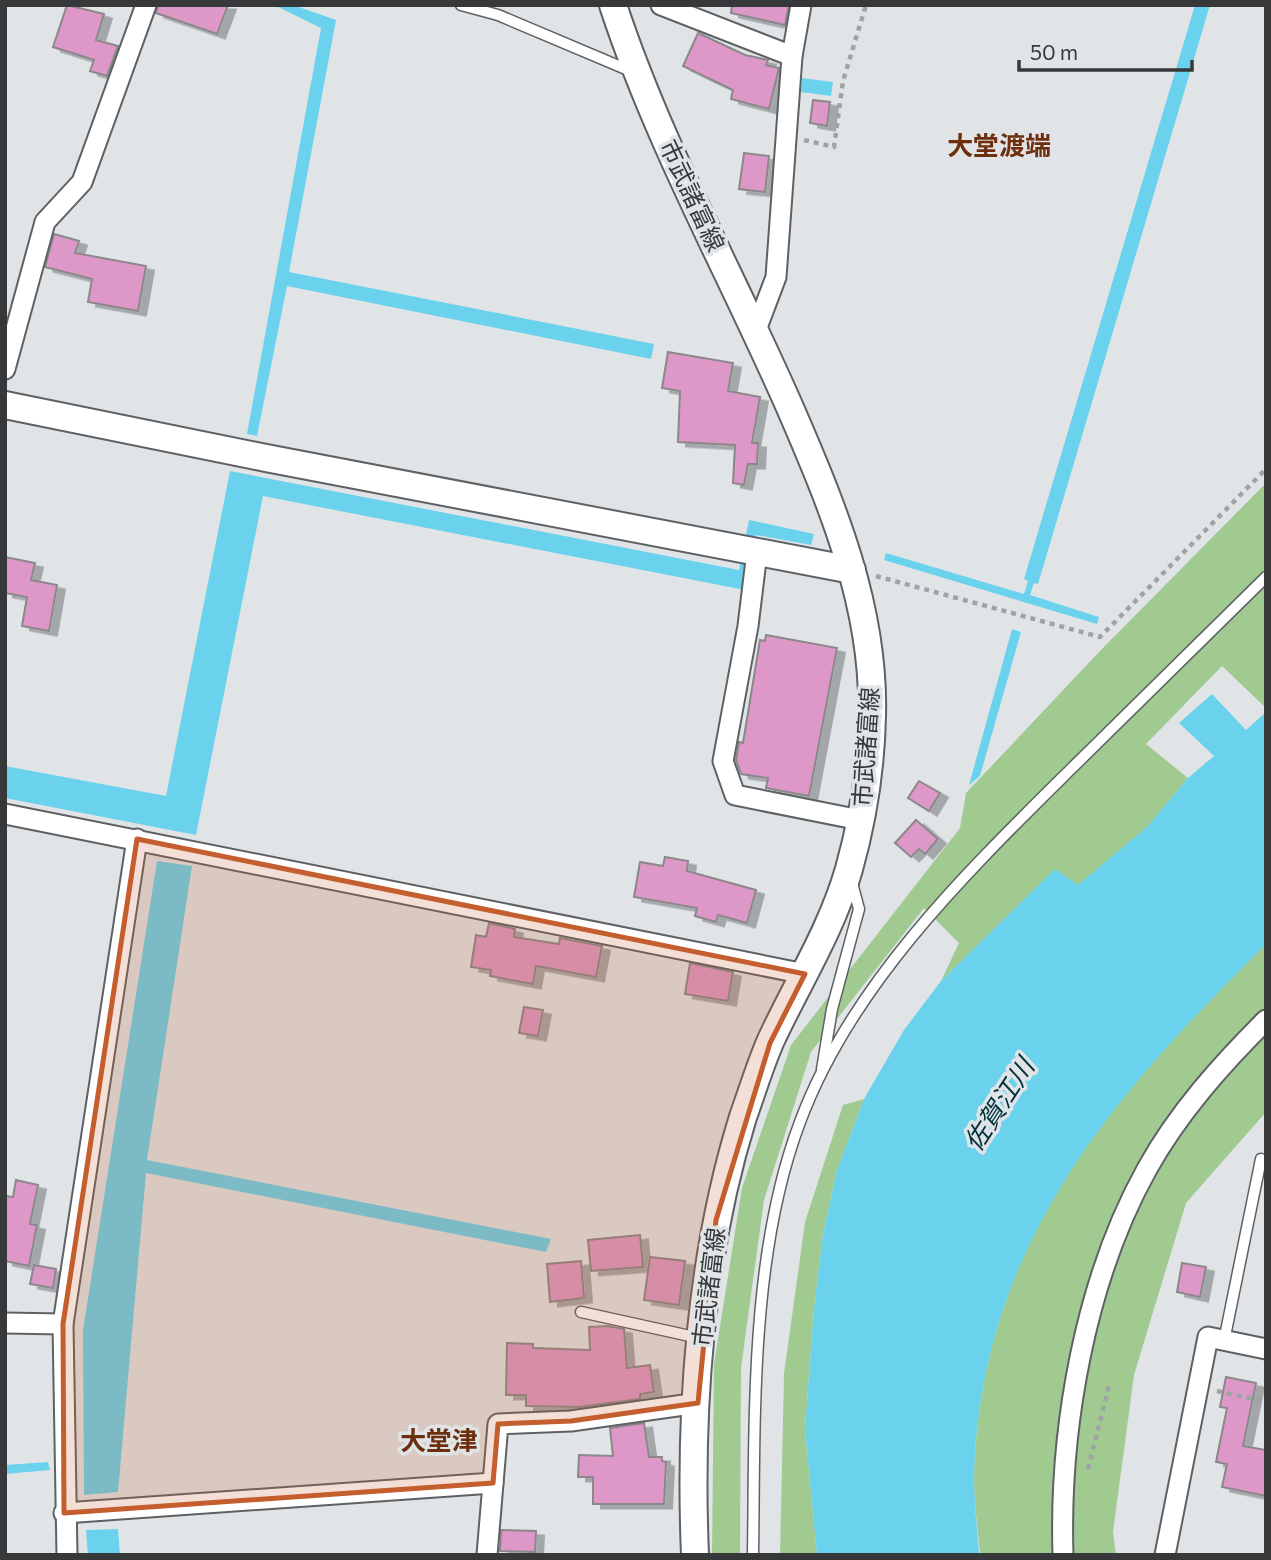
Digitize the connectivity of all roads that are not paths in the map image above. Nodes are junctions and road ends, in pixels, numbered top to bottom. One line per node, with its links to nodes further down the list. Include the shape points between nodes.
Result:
1 (146, 5): 9 (street, via 82,182 45,222)
2 (461, 5): 7 (lane, via 498,15)
3 (613, 5): 7 (main road, 市武諸富線)
4 (661, 5): 6 (street)
5 (801, 5): 6 (street)
6 (792, 56): 8 (street, via 776,277)
7 (636, 73): 8 (main road, 市武諸富線)
8 (756, 330): 12 (main road, 市武諸富線, via 825,487)
9 (5, 369)
10 (5, 405): 11 (main road)
11 (747, 550): 12 (main road); 15 (street, via 723,761 735,795)
12 (852, 570): 15 (main road, 市武諸富線, via 868,637 872,713 867,793)
13 (1266, 577): 20 (lane, via 988,850 887,968)
14 (5, 814): 16 (street)
15 (860, 820): 17 (main road, 市武諸富線)
16 (137, 839): 18 (street); 24 (street)
17 (848, 872): 18 (main road, 市武諸富線); 20 (lane, via 859,909 832,1009)
18 (806, 974): 25 (main road, 市武諸富線, via 770,1043 743,1118 716,1220)
19 (1266, 1020): 35 (street, via 1223,1062 1185,1110 1147,1169 1115,1236 1074,1391 1063,1477)
20 (820, 1076): 34 (lane, via 799,1123 779,1196 767,1271 756,1352)
21 (1261, 1159): 26 (lane)
22 (581, 1312): 25 (lane)
23 (5, 1323): 24 (street)
24 (63, 1324): 30 (street)
25 (700, 1338): 28 (main road, 市武諸富線)
26 (1224, 1340): 27 (street); 36 (street, via 1208,1337)
27 (1266, 1349)
28 (698, 1403): 29 (street, via 571,1421 498,1424); 33 (main road, 市武諸富線)
29 (493, 1483): 30 (street); 32 (street)
30 (64, 1514): 31 (street)
31 (67, 1555)
32 (487, 1555)
33 (695, 1555)
34 (753, 1555)
35 (1063, 1555)
36 (1164, 1555)

